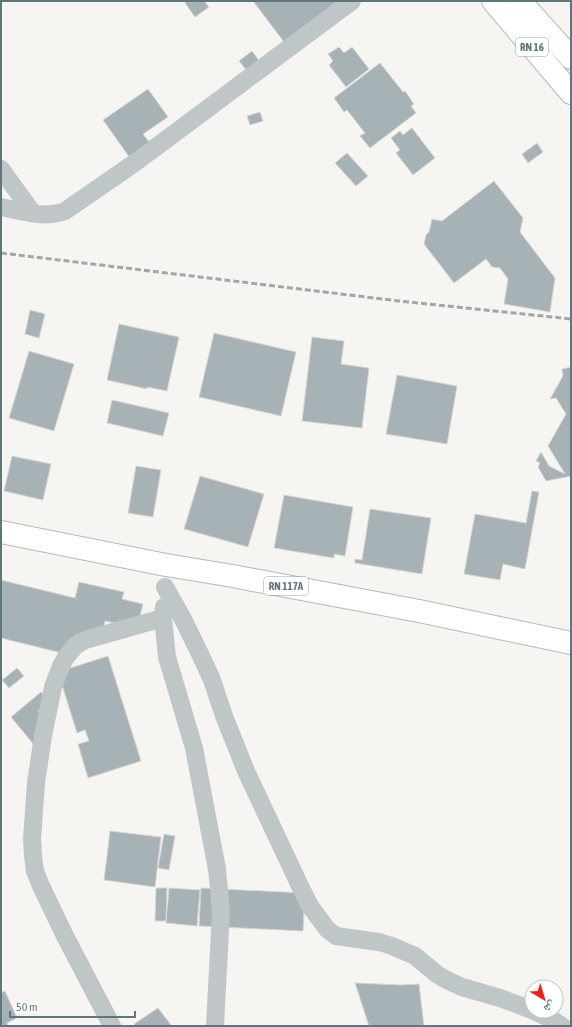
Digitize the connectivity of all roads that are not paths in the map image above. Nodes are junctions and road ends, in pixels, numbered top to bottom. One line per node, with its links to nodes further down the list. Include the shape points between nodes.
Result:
1 (352, 1): 8 (street, via 136,162 65,211 48,215)
2 (493, 1): 5 (main road, RN 16)
3 (520, 1): 4 (main road, RN 16)
4 (571, 58)
5 (571, 93)
6 (1, 169): 8 (street)
7 (1, 207): 8 (street)
8 (33, 213)
9 (1, 532): 10 (main road, RN 117A)
10 (166, 565): 11 (street); 13 (main road, RN 117A, via 388,605)
11 (165, 587): 12 (street); 14 (street, via 212,680 246,771 300,886 310,906 327,929 336,936 392,946 414,956 449,981)
12 (163, 618): 16 (street, via 85,640 75,646 66,657 53,688 36,783 32,839 35,871 65,936); 17 (street, via 167,657 194,748 217,869 221,911)
13 (571, 643)
14 (524, 1007)
15 (551, 1019): 18 (street)
16 (112, 1026)
17 (215, 1026)
18 (562, 1026)

